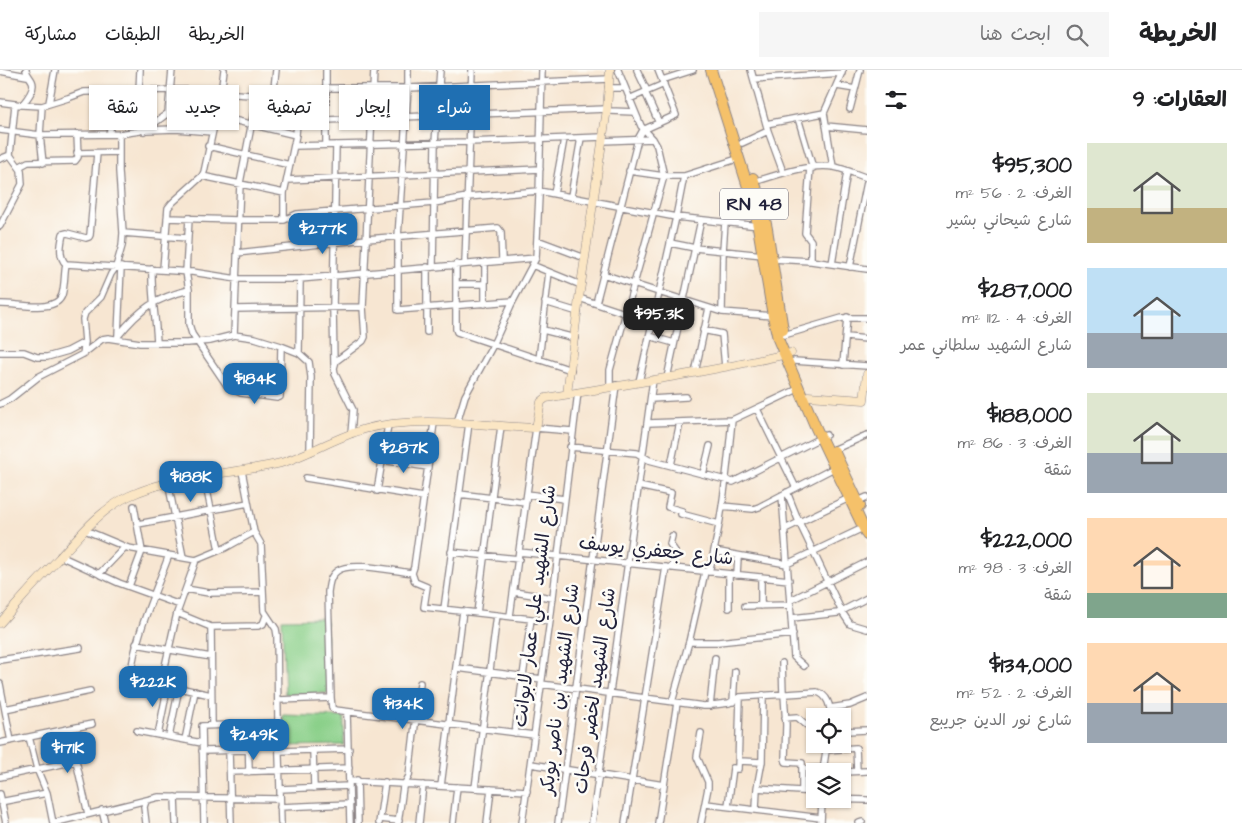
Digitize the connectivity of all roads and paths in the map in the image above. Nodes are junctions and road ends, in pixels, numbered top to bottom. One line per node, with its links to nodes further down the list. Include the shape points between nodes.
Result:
1 (55, 70): 46 (street)
2 (140, 70): 29 (street)
3 (172, 70): 30 (street)
4 (224, 70): 31 (street)
5 (276, 70): 32 (street)
6 (326, 70): 33 (street)
7 (374, 70): 34 (street)
8 (408, 70): 35 (street)
9 (440, 70): 36 (street)
10 (472, 70): 28 (street)
11 (542, 70): 26 (street)
12 (610, 70): 24 (street)
13 (618, 70): 40 (street)
14 (637, 70): 43 (street)
15 (658, 70): 27 (street)
16 (693, 70): 27 (street)
17 (711, 70): 76 (highway, RN 48)
18 (718, 70): 76 (highway, RN 48)
19 (751, 70): 25 (street)
20 (860, 70): 41 (street)
21 (0, 71): 23 (street)
22 (843, 71): 25 (street); 38 (street)
23 (26, 73): 48 (street, via 33,85)
24 (609, 79): 26 (street); 39 (street)
25 (754, 79): 60 (street)
26 (542, 82): 28 (street); 52 (street)
27 (663, 82): 43 (street); 58 (street, via 676,114)
28 (471, 84): 37 (street)
29 (139, 85)
30 (171, 85)
31 (222, 85)
32 (274, 85)
33 (326, 85)
34 (373, 85)
35 (408, 85)
36 (438, 85)
37 (454, 85)
38 (837, 86): 41 (street); 55 (street)
39 (608, 88): 40 (street); 50 (street)
40 (625, 88): 44 (street)
41 (855, 89): 51 (street)
42 (89, 92): 46 (street)
43 (646, 92): 44 (street); 58 (street)
44 (629, 99): 53 (street)
45 (0, 102): 47 (street)
46 (49, 103): 49 (street)
47 (15, 105): 48 (street); 73 (street)
48 (22, 105): 49 (street)
49 (42, 106): 79 (street)
50 (607, 109): 52 (street); 53 (street); 83 (street)
51 (850, 109)
52 (541, 112): 54 (street); 86 (street)
53 (634, 112): 70 (street)
54 (490, 113)
55 (824, 113): 57 (street); 59 (street)
56 (167, 114): 72 (street)
57 (798, 118): 60 (street); 107 (street)
58 (659, 123): 70 (street)
59 (826, 126): 71 (street); 106 (street)
60 (767, 127): 89 (street); 111 (street)
61 (0, 130): 73 (street)
62 (250, 130): 99 (street)
63 (274, 130): 80 (street)
64 (296, 130): 80 (street)
65 (326, 130): 92 (street)
66 (371, 130): 90 (street)
67 (404, 130): 91 (street)
68 (435, 130): 88 (street)
69 (469, 130): 87 (street)
70 (643, 130): 84 (street); 85 (street)
71 (867, 130)
72 (142, 131): 74 (street); 78 (street)
73 (11, 132): 79 (street); 100 (street)
74 (212, 132): 94 (street)
75 (110, 133): 77 (street); 78 (street)
76 (735, 133): 89 (highway, RN 48); 101 (highway, RN 48)
77 (77, 134): 79 (street); 97 (street)
78 (119, 134): 96 (street)
79 (40, 135): 103 (street)
80 (296, 135): 95 (street)
81 (581, 138): 82 (street); 83 (street); 128 (street)
82 (564, 139): 86 (street); 127 (street)
83 (602, 139): 84 (street); 130 (street)
84 (638, 139): 85 (street); 109 (street)
85 (653, 139): 117 (street)
86 (540, 140): 87 (street); 108 (street)
87 (468, 142): 88 (street); 110 (street)
88 (435, 143): 91 (street); 115 (street)
89 (742, 143): 122 (highway, RN 48)
90 (370, 144): 91 (street); 93 (street); 113 (street)
91 (403, 144): 114 (street)
92 (326, 145): 93 (street); 95 (street)
93 (336, 145): 120 (street)
94 (208, 146): 99 (street); 116 (street)
95 (294, 146): 104 (street)
96 (119, 152): 98 (street); 147 (street)
97 (77, 153): 98 (street); 103 (street, via 75,161)
98 (97, 153): 166 (street, via 90,235 86,238 63,234 61,256)
99 (245, 155): 104 (street); 124 (street)
100 (10, 156): 102 (street); 105 (street)
101 (740, 158): 118 (street); 145 (highway, RN 48)
102 (0, 159)
103 (43, 163): 105 (street, via 25,162)
104 (290, 165): 121 (street)
105 (19, 167): 144 (street, via 22,184)
106 (833, 167): 107 (street); 112 (street)
107 (812, 168): 111 (street); 163 (street, via 805,233 811,241)
108 (540, 169): 110 (street); 125 (street)
109 (630, 171): 117 (street); 133 (street)
110 (468, 172): 115 (street); 129 (street)
111 (783, 172): 122 (street)
112 (847, 172): 119 (street); 168 (street)
113 (369, 175): 114 (street); 120 (street); 134 (street)
114 (402, 175): 115 (street); 132 (street)
115 (434, 175): 131 (street)
116 (202, 176): 124 (street); 138 (street, via 172,203)
117 (664, 176): 118 (street); 136 (street, شارع الشهيد بن ناصر بوبكر)
118 (684, 176): 137 (street)
119 (867, 178)
120 (336, 179): 121 (street); 135 (street)
121 (287, 180): 126 (street)
122 (754, 182): 159 (highway, RN 48, via 762,205)
123 (867, 182): 172 (street)
124 (240, 184): 126 (street); 140 (street)
125 (539, 191): 127 (street); 129 (street); 153 (street)
126 (284, 193): 141 (street)
127 (554, 194): 128 (street)
128 (571, 196): 130 (street)
129 (467, 197): 131 (street); 146 (street)
130 (593, 200): 133 (street); 161 (street)
131 (434, 203): 132 (street); 148 (street)
132 (400, 206): 134 (street); 150 (street)
133 (621, 206): 136 (street); 180 (street)
134 (368, 209): 135 (street); 152 (street)
135 (335, 212): 141 (street, via 295,215); 154 (street)
136 (652, 213): 137 (street); 186 (street, شارع الشهيد بن ناصر بوبكر)
137 (676, 217): 142 (street); 155 (street)
138 (166, 218): 139 (street); 149 (street)
139 (189, 218): 140 (street); 151 (street)
140 (238, 220): 141 (street); 158 (street)
141 (284, 220)
142 (701, 220): 143 (street); 156 (street)
143 (725, 222): 145 (street); 157 (street)
144 (0, 226)
145 (759, 226): 159 (highway, RN 48)
146 (466, 231): 148 (street); 162 (street, via 500,229); 165 (street)
147 (123, 233): 149 (street); 170 (street)
148 (433, 234): 150 (street); 171 (street)
149 (165, 236): 151 (street); 174 (street)
150 (398, 237): 152 (street); 176 (street)
151 (187, 238): 177 (street)
152 (367, 239): 154 (street); 179 (street)
153 (537, 240): 160 (street); 161 (street)
154 (334, 243): 158 (street); 181 (street)
155 (670, 243): 156 (street); 189 (street)
156 (695, 248): 157 (street); 192 (street)
157 (722, 251): 159 (street); 207 (street)
158 (237, 253): 182 (street)
159 (767, 257): 163 (street); 208 (highway, RN 48); 227 (highway, RN 48)
160 (536, 258): 162 (street); 169 (street)
161 (585, 258): 187 (street)
162 (502, 260): 164 (street)
163 (810, 261): 168 (street)
164 (485, 262): 165 (street); 185 (street)
165 (465, 263): 167 (street)
166 (66, 264): 170 (street); 196 (street, via 62,296 58,303 49,306)
167 (456, 264): 171 (street); 184 (street)
168 (832, 264): 172 (street)
169 (532, 265): 178 (street); 193 (street)
170 (119, 267): 173 (street); 218 (street); 221 (street, via 101,297 85,313)
171 (430, 267): 176 (street); 203 (street)
172 (850, 267): 175 (street)
173 (152, 269): 174 (street); 191 (street, via 151,292)
174 (163, 269): 177 (street)
175 (867, 269)
176 (398, 270): 179 (street); 203 (street, via 398,310)
177 (186, 272): 182 (street); 188 (street)
178 (549, 272): 187 (street); 194 (street)
179 (365, 274): 181 (street); 199 (street)
180 (603, 274): 186 (street); 195 (street)
181 (333, 277): 183 (street); 201 (street)
182 (237, 279): 183 (street); 204 (street)
183 (300, 279): 200 (street)
184 (456, 284): 185 (street); 198 (street)
185 (485, 284): 197 (street)
186 (633, 284): 189 (street); 206 (street, شارع الشهيد بن ناصر بوبكر)
187 (581, 285): 190 (street)
188 (189, 290): 191 (street, via 168,294); 222 (street, via 189,324)
189 (659, 293): 192 (street); 211 (street)
190 (579, 298): 195 (street); 205 (street)
191 (155, 301): 218 (street, via 127,325); 223 (street)
192 (683, 301): 202 (street); 224 (street)
193 (513, 302): 197 (street); 225 (street)
194 (546, 302): 205 (street); 212 (street)
195 (596, 303): 206 (street)
196 (0, 304)
197 (485, 304): 198 (street)
198 (456, 306): 203 (street); 225 (street, via 457,332)
199 (363, 307): 201 (street); 232 (street, via 363,341)
200 (300, 308): 201 (street); 204 (street); 229 (street)
201 (333, 308): 232 (street)
202 (709, 308): 207 (street); 213 (street)
203 (427, 309): 214 (street)
204 (235, 310): 215 (street)
205 (578, 312): 219 (street)
206 (625, 312): 211 (street); 242 (street, شارع الشهيد بن ناصر بوبكر, via 610,370)
207 (722, 312): 208 (street)
208 (773, 316): 227 (highway, RN 48)
209 (848, 317): 210 (street); 217 (street); 227 (street)
210 (867, 318)
211 (652, 322): 216 (street)
212 (542, 330): 219 (street); 231 (street)
213 (703, 330): 235 (street, via 722,334); 237 (street)
214 (426, 332)
215 (234, 335): 222 (street); 226 (street)
216 (649, 336): 224 (street); 241 (street)
217 (846, 337): 220 (street); 233 (street)
218 (118, 338): 223 (street); 230 (street, via 102,340)
219 (575, 338): 236 (street)
220 (867, 339)
221 (85, 342): 228 (street, via 47,357 24,352); 230 (street)
222 (197, 342): 223 (street); 226 (street, via 228,387 241,393 277,398 281,392)
223 (157, 343)
224 (674, 343): 239 (street)
225 (493, 345): 231 (street); 255 (street, via 465,396)
226 (281, 346): 229 (street)
227 (787, 349): 233 (street); 235 (street, via 770,359); 243 (highway, RN 48); 246 (highway, RN 48)
228 (0, 352)
229 (299, 353): 269 (street, via 309,362 311,370)
230 (83, 354): 250 (street, via 38,378)
231 (540, 360): 236 (street)
232 (334, 364): 262 (street, via 334,374 353,410)
233 (843, 364): 234 (street)
234 (867, 366)
235 (726, 367): 237 (street)
236 (571, 370): 245 (street)
237 (695, 373): 239 (street)
238 (867, 374): 249 (street)
239 (667, 378): 240 (street)
240 (653, 380): 241 (street); 248 (street, شارع الشهيد لخضر فرحات)
241 (639, 382): 242 (street)
242 (613, 386): 244 (street); 268 (street, شارع الشهيد بن ناصر بوبكر)
243 (798, 389): 251 (street); 264 (highway, RN 48)
244 (578, 392): 245 (street); 261 (street, شارع الشهيد علي عمار لابوانت)
245 (568, 394): 260 (street, via 541,402)
246 (808, 396): 249 (street); 264 (highway, RN 48)
247 (686, 397): 248 (street)
248 (651, 399): 256 (street, شارع الشهيد لخضر فرحات)
249 (866, 401)
250 (0, 404)
251 (757, 409): 252 (street); 271 (street)
252 (732, 420): 253 (street); 279 (street)
253 (680, 422): 256 (street); 273 (street)
254 (434, 423): 255 (street); 258 (street); 274 (street)
255 (457, 423): 257 (street)
256 (648, 423): 270 (street, شارع الشهيد لخضر فرحات)
257 (468, 424): 259 (street); 285 (street)
258 (388, 425): 262 (street); 272 (street)
259 (501, 426): 260 (street); 289 (street)
260 (536, 428): 261 (street); 286 (street)
261 (572, 431): 266 (street, شارع الشهيد علي عمار لابوانت)
262 (351, 434): 269 (street)
263 (867, 435): 267 (street)
264 (824, 437): 267 (highway, RN 48); 271 (street); 275 (highway, RN 48)
265 (710, 446): 277 (street)
266 (570, 447): 268 (street); 291 (street, شارع الشهيد علي عمار لابوانت)
267 (833, 450): 290 (highway, RN 48)
268 (607, 451): 270 (street); 321 (street, شارع الشهيد بن ناصر بوبكر)
269 (310, 452): 276 (street, via 280,463)
270 (643, 456): 273 (street); 281 (street, شارع الشهيد لخضر فرحات)
271 (781, 459): 279 (street, via 733,482); 282 (street)
272 (382, 460): 274 (street); 283 (street)
273 (671, 465): 277 (street)
274 (428, 467): 288 (street)
275 (834, 468): 282 (street); 290 (highway, RN 48)
276 (242, 471): 293 (street); 303 (street, via 166,483 130,496 109,508)
277 (703, 474): 279 (street)
278 (306, 478): 283 (street)
279 (726, 481): 295 (street)
280 (206, 485): 296 (street)
281 (638, 486): 300 (street, via 671,493 668,507 682,511 681,514); 323 (street, شارع الشهيد لخضر فرحات)
282 (796, 488): 287 (street)
283 (377, 490): 288 (street)
284 (170, 492): 297 (street)
285 (459, 494): 289 (street); 310 (street)
286 (527, 494): 291 (street); 292 (street)
287 (785, 494): 295 (street, via 753,509); 298 (street); 302 (street)
288 (424, 497): 327 (street)
289 (492, 498): 292 (street); 314 (street)
290 (858, 498): 298 (street); 301 (highway, RN 48)
291 (564, 499): 316 (street, شارع الشهيد علي عمار لابوانت)
292 (526, 502): 311 (street)
293 (248, 503): 296 (street); 304 (street)
294 (134, 506): 299 (street)
295 (722, 506): 300 (street)
296 (211, 510): 297 (street); 307 (street)
297 (175, 517): 299 (street); 317 (street)
298 (799, 522): 302 (street); 312 (street)
299 (138, 524): 308 (street)
300 (719, 524): 309 (street)
301 (866, 527): 312 (street)
302 (785, 529): 324 (street)
303 (85, 530): 306 (street); 315 (street)
304 (254, 532): 307 (street); 336 (street, via 261,544)
305 (672, 536): 325 (street, via 670,544 675,552)
306 (125, 547): 308 (street); 328 (street)
307 (219, 550): 320 (street)
308 (142, 551): 313 (street); 334 (street)
309 (714, 551): 318 (street); 326 (street)
310 (451, 552): 314 (street); 346 (street)
311 (519, 552): 316 (street, شارع جعفري يوسف); 319 (street)
312 (814, 552): 324 (street); 333 (street)
313 (169, 555): 317 (street); 338 (street)
314 (485, 555): 319 (street); 349 (street)
315 (60, 556): 328 (street); 357 (street)
316 (558, 556): 321 (street, شارع جعفري يوسف); 339 (street, شارع الشهيد علي عمار لابوانت)
317 (183, 557): 320 (street)
318 (738, 557): 324 (street); 330 (street)
319 (518, 559): 337 (street)
320 (196, 560): 335 (street)
321 (592, 560): 323 (street, شارع جعفري يوسف); 380 (street, شارع الشهيد بن ناصر بوبكر)
322 (867, 562): 333 (street)
323 (628, 563): 325 (street, شارع جعفري يوسف); 383 (street, شارع الشهيد لخضر فرحات)
324 (787, 564): 332 (street)
325 (669, 568): 326 (street, شارع جعفري يوسف); 390 (street)
326 (707, 572): 329 (street, شارع جعفري يوسف); 361 (street)
327 (412, 573): 346 (street, via 415,582 427,586 424,606); 388 (street, via 353,567 340,569 332,577 328,592)
328 (99, 574): 334 (street)
329 (729, 574): 330 (street, شارع جعفري يوسف); 345 (street)
330 (737, 575): 331 (street, شارع جعفري يوسف)
331 (761, 577): 332 (street, شارع جعفري يوسف); 344 (street)
332 (788, 580): 341 (street)
333 (827, 582): 341 (street); 348 (street)
334 (129, 586): 338 (street)
335 (186, 589): 336 (street, via 209,593); 342 (street)
336 (263, 592): 352 (street)
337 (514, 592): 339 (street); 353 (street)
338 (154, 596): 342 (street); 362 (street)
339 (553, 598): 356 (street, شارع الشهيد علي عمار لابوانت)
340 (867, 598): 348 (street)
341 (791, 602): 344 (street); 354 (street)
342 (180, 605): 350 (street)
343 (745, 606): 344 (street)
344 (762, 606)
345 (729, 608)
346 (444, 609): 347 (street)
347 (463, 611): 349 (street); 370 (street)
348 (842, 612): 354 (street); 359 (street, via 850,624)
349 (477, 613): 351 (street)
350 (177, 614): 358 (street); 364 (street)
351 (497, 615): 353 (street); 372 (street)
352 (266, 616): 358 (street, via 258,626); 391 (street, via 277,635)
353 (510, 616): 355 (street)
354 (792, 618): 360 (street)
355 (531, 619): 356 (street); 373 (street)
356 (550, 621): 374 (street, شارع الشهيد علي عمار لابوانت)
357 (0, 623)
358 (211, 627): 365 (street)
359 (867, 629)
360 (793, 634): 361 (street); 369 (street, via 794,656)
361 (689, 642): 392 (street)
362 (136, 644): 364 (street); 377 (street, via 130,679)
363 (80, 648): 367 (street)
364 (169, 651): 365 (street); 377 (street)
365 (211, 657): 385 (street)
366 (715, 658): 394 (street)
367 (0, 660)
368 (782, 663): 384 (street)
369 (804, 666)
370 (457, 668): 372 (street); 404 (street)
371 (735, 671): 393 (street)
372 (490, 672): 373 (street); 407 (street)
373 (522, 676): 374 (street); 411 (street)
374 (541, 682): 380 (street); 414 (street, شارع الشهيد علي عمار لابوانت)
375 (420, 683): 399 (street)
376 (0, 684): 396 (street)
377 (161, 684): 378 (street)
378 (168, 685): 379 (street); 413 (street)
379 (179, 688): 382 (street); 416 (street)
380 (576, 689): 383 (street); 435 (street, شارع الشهيد بن ناصر بوبكر)
381 (90, 691): 396 (street)
382 (195, 691): 385 (street); 417 (street)
383 (609, 694): 390 (street); 444 (street, شارع الشهيد لخضر فرحات)
384 (784, 694): 386 (street); 395 (street, via 817,692 826,697); 398 (street)
385 (212, 695): 402 (street)
386 (763, 695): 387 (street); 430 (street)
387 (740, 697): 393 (street); 428 (street)
388 (331, 698): 391 (street); 397 (street, via 334,710)
389 (867, 698): 395 (street)
390 (644, 699): 392 (street); 446 (street)
391 (278, 700): 400 (street)
392 (675, 702): 394 (street); 451 (street)
393 (732, 702): 394 (street)
394 (710, 706)
395 (830, 708)
396 (5, 709): 418 (street)
397 (347, 712): 399 (street); 422 (street)
398 (785, 718): 405 (street, via 797,717); 436 (street, via 785,759 786,762 802,763)
399 (415, 721): 404 (street); 449 (street)
400 (278, 723): 403 (street); 427 (street)
401 (92, 724): 406 (street)
402 (212, 725): 403 (street); 420 (street, via 202,726)
403 (248, 725): 423 (street)
404 (449, 725): 407 (street); 453 (street)
405 (806, 725)
406 (69, 729): 415 (street); 429 (street)
407 (482, 729): 411 (street); 457 (street)
408 (867, 730): 410 (street)
409 (137, 731): 413 (street)
410 (851, 731)
411 (515, 733): 414 (street)
412 (700, 733): 474 (street, via 697,756 708,782)
413 (158, 735): 416 (street)
414 (534, 735): 431 (street, شارع الشهيد علي عمار لابوانت)
415 (29, 737): 418 (street); 433 (street)
416 (169, 737): 417 (street)
417 (185, 740): 420 (street)
418 (11, 741): 419 (street)
419 (0, 743)
420 (202, 743): 425 (street)
421 (851, 748): 443 (street, via 856,748)
422 (349, 749): 424 (street); 432 (street)
423 (249, 750): 426 (street); 441 (street)
424 (313, 750): 427 (street); 434 (street)
425 (202, 751): 426 (street); 466 (street)
426 (229, 751): 440 (street)
427 (279, 751): 438 (street)
428 (739, 760): 430 (street); 475 (street, via 738,769 733,768)
429 (76, 761): 433 (street); 480 (street)
430 (762, 762): 458 (street)
431 (531, 764): 435 (street); 460 (street, شارع الشهيد علي عمار لابوانت)
432 (349, 768): 434 (street); 450 (street)
433 (36, 769): 445 (street); 463 (street)
434 (314, 769): 438 (street); 456 (street)
435 (565, 769): 444 (street); 499 (street, شارع الشهيد بن ناصر بوبكر)
436 (802, 769): 437 (street); 461 (street)
437 (806, 769)
438 (279, 770): 441 (street); 455 (street)
439 (867, 771): 443 (street)
440 (230, 772): 441 (street); 467 (street)
441 (249, 772)
442 (851, 772): 443 (street)
443 (856, 772)
444 (599, 774): 446 (street); 500 (street, شارع الشهيد لخضر فرحات)
445 (0, 776)
446 (631, 779): 451 (street); 501 (street)
447 (357, 780): 448 (street); 450 (street); 494 (street)
448 (385, 782): 449 (street); 482 (street)
449 (405, 783): 452 (street); 484 (street)
450 (349, 784): 456 (street); 473 (street)
451 (664, 784): 502 (street)
452 (423, 785): 453 (street); 495 (street)
453 (441, 786): 454 (street)
454 (457, 787): 457 (street); 496 (street)
455 (280, 788): 456 (street); 468 (street)
456 (314, 788)
457 (476, 788): 459 (street)
458 (757, 788): 461 (street); 479 (street)
459 (491, 789): 460 (street); 497 (street)
460 (527, 791): 498 (street, شارع الشهيد علي عمار لابوانت)
461 (802, 791): 462 (street)
462 (806, 791)
463 (47, 793): 472 (street); 486 (street)
464 (0, 794): 472 (street)
465 (175, 797): 466 (street); 471 (street); 489 (street)
466 (203, 798): 467 (street); 490 (street)
467 (230, 798): 468 (street); 491 (street)
468 (280, 799): 476 (street)
469 (851, 800): 470 (street)
470 (867, 800)
471 (146, 801): 478 (street); 488 (street)
472 (1, 802): 485 (street)
473 (350, 804): 476 (street); 493 (street)
474 (706, 804): 475 (street); 503 (street)
475 (728, 806): 479 (street)
476 (280, 807): 492 (street)
477 (823, 808): 483 (street)
478 (102, 810): 480 (street); 487 (street)
479 (756, 810): 483 (street)
480 (88, 814): 481 (street)
481 (64, 821): 486 (street)
482 (379, 821): 484 (street)
483 (821, 821)
484 (398, 822)
485 (6, 823)
486 (53, 823)
487 (105, 823)
488 (146, 823)
489 (176, 823)
490 (204, 823)
491 (231, 823)
492 (281, 823)
493 (350, 823)
494 (358, 823)
495 (419, 823)
496 (452, 823)
497 (487, 823)
498 (522, 823)
499 (558, 823)
500 (592, 823)
501 (625, 823)
502 (658, 823)
503 (701, 823)

